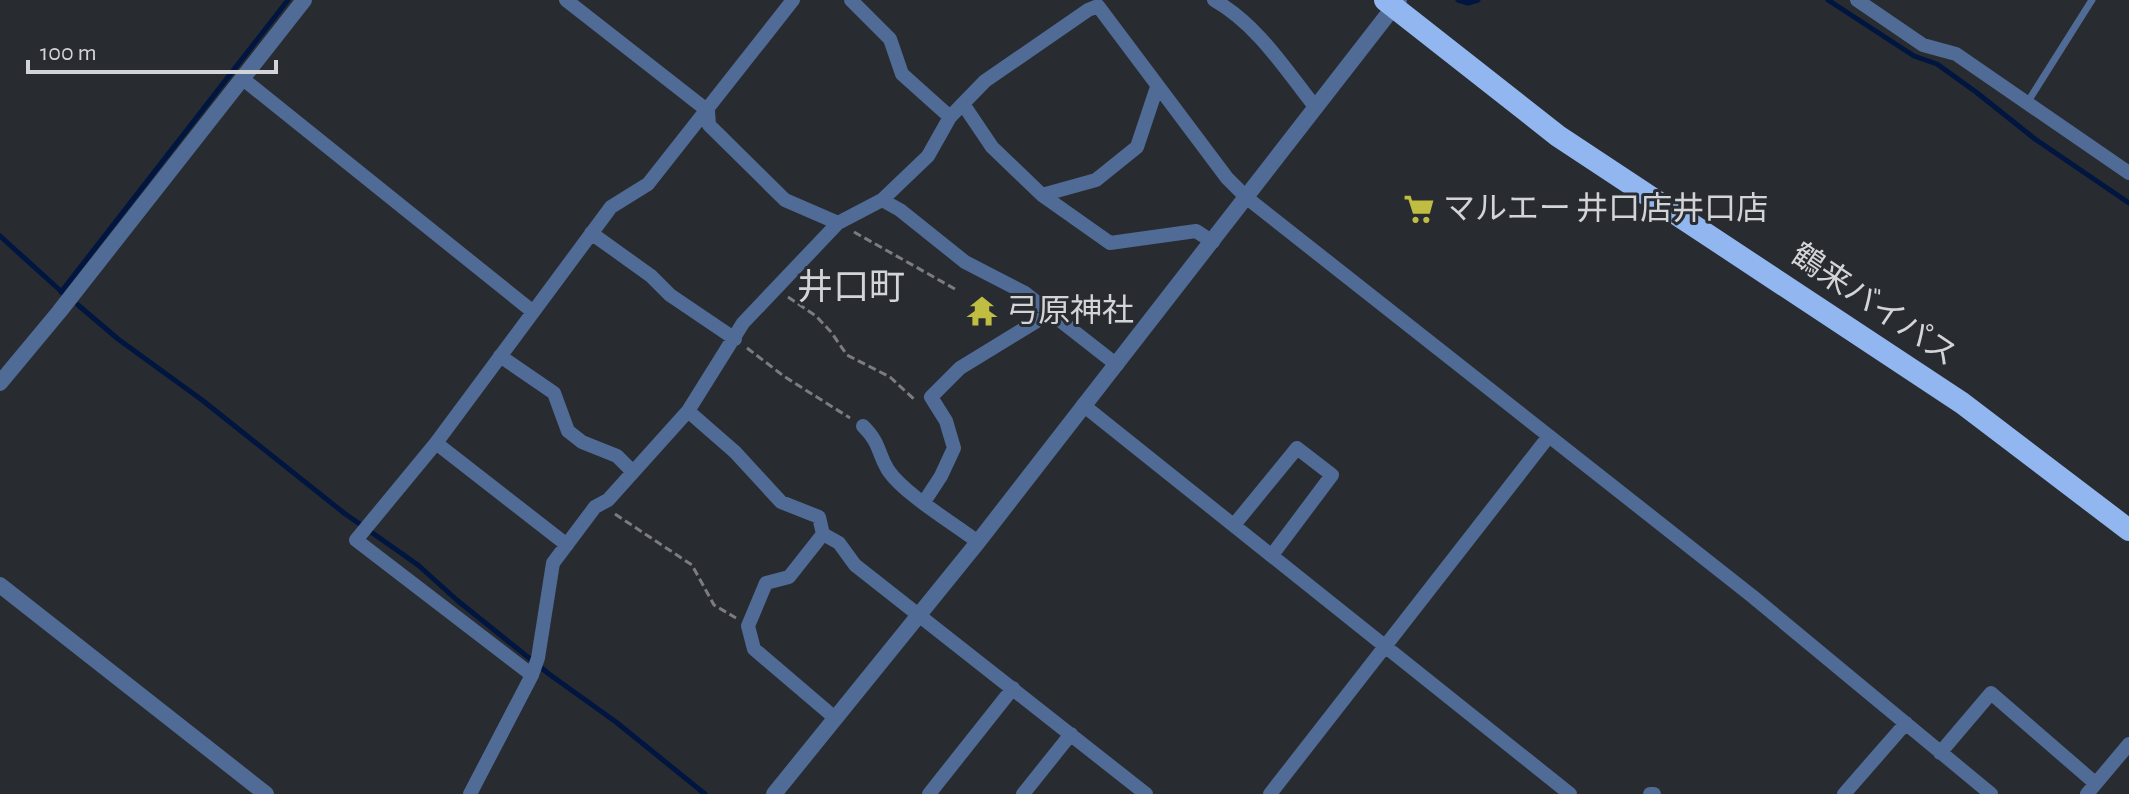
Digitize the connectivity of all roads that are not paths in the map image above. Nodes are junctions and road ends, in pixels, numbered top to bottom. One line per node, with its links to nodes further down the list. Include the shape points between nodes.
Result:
1 (304, 0): 9 (street)
2 (566, 0): 14 (street)
3 (793, 0): 14 (street)
4 (851, 0): 15 (street, via 890,39 902,74)
5 (1214, 0): 13 (street, via 1257,34)
6 (1857, 0): 11 (street, via 1923,45 1956,54)
7 (2092, 0): 11 (lane)
8 (1393, 2): 13 (street); 37 (highway, 鶴来バイパス, via 1558,136 1962,403)
9 (243, 79): 23 (street); 28 (street)
10 (1157, 87): 12 (street, via 1098,6 985,81); 17 (street, via 1137,147 1096,180); 18 (street)
11 (2027, 103): 16 (street)
12 (963, 104): 15 (street); 17 (street, via 992,147)
13 (1316, 108): 18 (street)
14 (708, 111): 20 (street, via 709,125 785,200); 21 (street, via 648,184 611,207)
15 (950, 117): 19 (street, via 928,156)
16 (2129, 173)
17 (1042, 195): 22 (street, via 1110,243 1196,231)
18 (1247, 198): 22 (street); 32 (street)
19 (882, 200): 20 (street); 24 (street, via 965,262 1025,293)
20 (838, 223): 25 (street, via 743,323)
21 (591, 233): 23 (street); 25 (street)
22 (1213, 242): 27 (street)
23 (532, 311): 26 (street)
24 (1050, 313): 27 (street); 35 (street, via 960,368 931,397 954,448)
25 (735, 339): 30 (street)
26 (500, 356): 33 (street); 34 (street, via 554,393 568,431 617,456)
27 (1117, 365): 29 (street)
28 (0, 383)
29 (1083, 405): 36 (street); 39 (street)
30 (688, 411): 34 (street); 38 (street, via 781,502 819,517)
31 (863, 426): 35 (street, via 876,439 887,469)
32 (1549, 436): 44 (street); 48 (street)
33 (436, 443): 40 (street); 45 (street, via 356,540)
34 (633, 472): 40 (street, via 595,507)
35 (924, 502): 39 (street)
36 (1234, 525): 41 (street); 41 (street, via 1297,448 1332,475)
37 (2129, 530)
38 (823, 534): 43 (street); 47 (street, via 789,577 766,583 748,626 754,649)
39 (978, 542): 43 (street)
40 (567, 545): 45 (street, via 553,563)
41 (1272, 555): 44 (street)
42 (0, 585): 54 (street)
43 (917, 615): 46 (street); 47 (street)
44 (1387, 646): 59 (street); 60 (street)
45 (534, 668): 55 (street)
46 (1013, 688): 49 (street); 57 (street)
47 (835, 718): 56 (street)
48 (1906, 723): 51 (street); 61 (street)
49 (1071, 734): 53 (street); 58 (street)
50 (2129, 744): 52 (street)
51 (1940, 753): 52 (street, via 1991,693); 62 (street)
52 (2091, 789)
53 (1141, 793)
54 (266, 794)
55 (470, 794)
56 (774, 794)
57 (929, 794)
58 (1023, 794)
59 (1270, 794)
60 (1570, 794)
61 (1844, 794)
62 (1991, 794)

